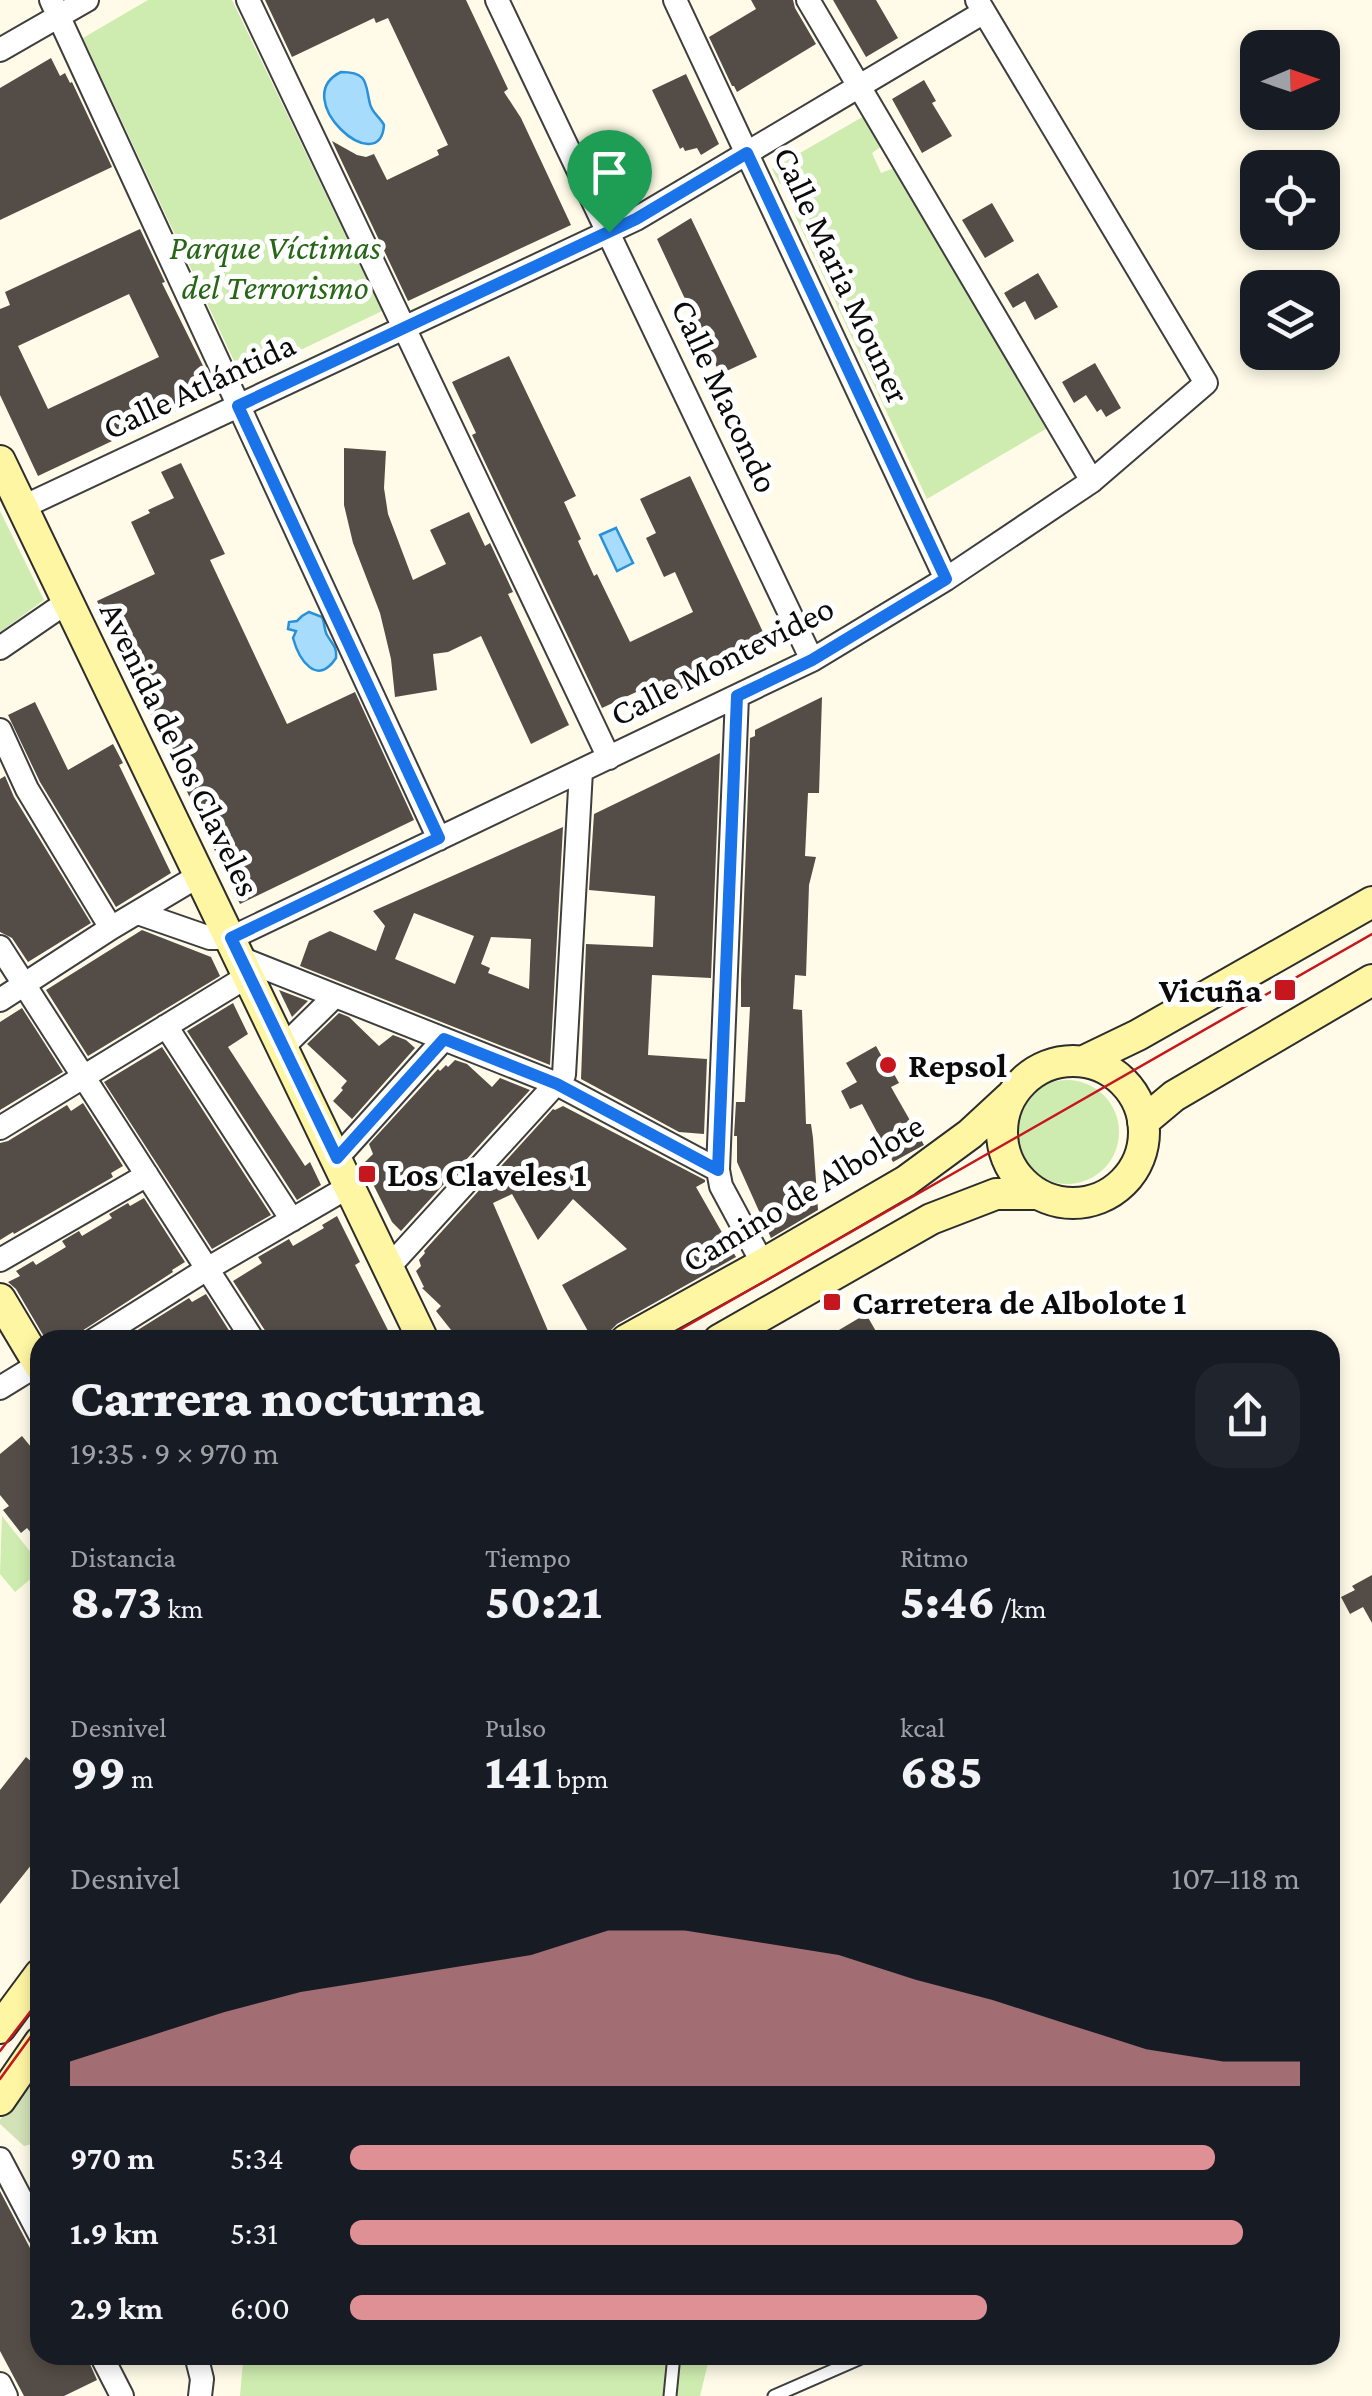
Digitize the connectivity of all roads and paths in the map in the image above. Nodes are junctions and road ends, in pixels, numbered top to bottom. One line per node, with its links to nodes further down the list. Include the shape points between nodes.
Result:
1 (87, 0): 7 (street)
2 (248, 0): 12 (street)
3 (497, 0): 11 (street, Calle Macondo)
4 (676, 0): 10 (street, Calle Maria Mouner)
5 (808, 0): 9 (street)
6 (981, 6): 9 (street, Calle Atlántida); 14 (street, Calle Montevideo, via 1206,384)
7 (54, 8): 8 (street); 13 (street)
8 (0, 50)
9 (858, 86): 10 (street, Calle Atlántida); 14 (street)
10 (747, 153): 11 (street, Calle Atlántida); 16 (street, Calle Maria Mouner)
11 (609, 232): 12 (street, Calle Atlántida); 19 (street, Calle Macondo)
12 (404, 328): 13 (street, Calle Atlántida); 22 (street)
13 (238, 406): 15 (street, Calle Atlántida); 24 (street)
14 (1092, 481): 16 (street, Calle Montevideo)
15 (9, 487): 17 (street, Avenida de los Claveles)
16 (946, 579): 19 (street, Calle Montevideo)
17 (67, 602): 18 (street); 25 (street, Avenida de los Claveles)
18 (0, 648)
19 (812, 660): 20 (street, Calle Montevideo)
20 (737, 696): 22 (street, Calle Montevideo); 44 (street)
21 (0, 730): 28 (street, via 26,789)
22 (609, 758): 23 (street, Calle Montevideo)
23 (581, 771): 24 (street, Calle Montevideo); 40 (street, via 564,1075)
24 (439, 838): 30 (street, Calle Montevideo)
25 (200, 875): 27 (street); 30 (street, Avenida de los Claveles)
26 (1372, 902): 38 (street)
27 (138, 913): 28 (street); 30 (street, via 210,938)
28 (110, 928): 32 (street)
29 (0, 948): 32 (street)
30 (240, 957): 33 (street); 35 (street, Calle Montevideo); 37 (street, Avenida de los Claveles)
31 (1372, 980): 42 (street, via 1174,1096)
32 (23, 986): 34 (street); 39 (street)
33 (334, 997): 36 (street); 37 (street)
34 (0, 1000)
35 (166, 1026): 39 (street, Calle Montevideo); 48 (street)
36 (444, 1039): 40 (street); 45 (street)
37 (283, 1047): 45 (street, Avenida de los Claveles)
38 (1084, 1061): 41 (street, via 1035,1070); 42 (street, via 1120,1078)
39 (83, 1077): 43 (street, Calle Montevideo); 46 (street)
40 (557, 1084): 44 (street); 51 (street)
41 (1010, 1097): 47 (street, via 1002,1142 1011,1168); 50 (street, Camino de Albolote, via 906,1180)
42 (1143, 1122): 47 (street, via 1134,1168 1110,1193 1075,1203)
43 (0, 1128)
44 (718, 1170): 50 (street)
45 (344, 1172): 48 (street); 51 (street, Avenida de los Claveles)
46 (146, 1175): 49 (street); 52 (street)
47 (1038, 1194): 58 (street, via 996,1194 931,1219)
48 (292, 1220): 52 (street)
49 (0, 1260)
50 (763, 1264): 57 (street, Camino de Albolote)
51 (388, 1268): 56 (street, Avenida de los Claveles)
52 (208, 1269): 54 (street); 55 (street)
53 (0, 1299): 59 (street)
54 (110, 1330)
55 (247, 1330)
56 (418, 1330)
57 (644, 1330)
58 (737, 1330)
59 (30, 1348)
60 (30, 1371): 61 (street)
61 (0, 1388)
62 (30, 1988): 63 (street)
63 (0, 2028)
64 (30, 2056): 65 (street)
65 (0, 2100)
66 (2, 2166): 67 (street)
67 (30, 2216)
68 (104, 2365): 73 (street)
69 (198, 2365): 75 (street)
70 (673, 2365): 76 (lane)
71 (845, 2365): 77 (lane)
72 (0, 2384): 74 (street)
73 (113, 2393)
74 (6, 2396)
75 (200, 2396)
76 (670, 2396)
77 (774, 2396)

